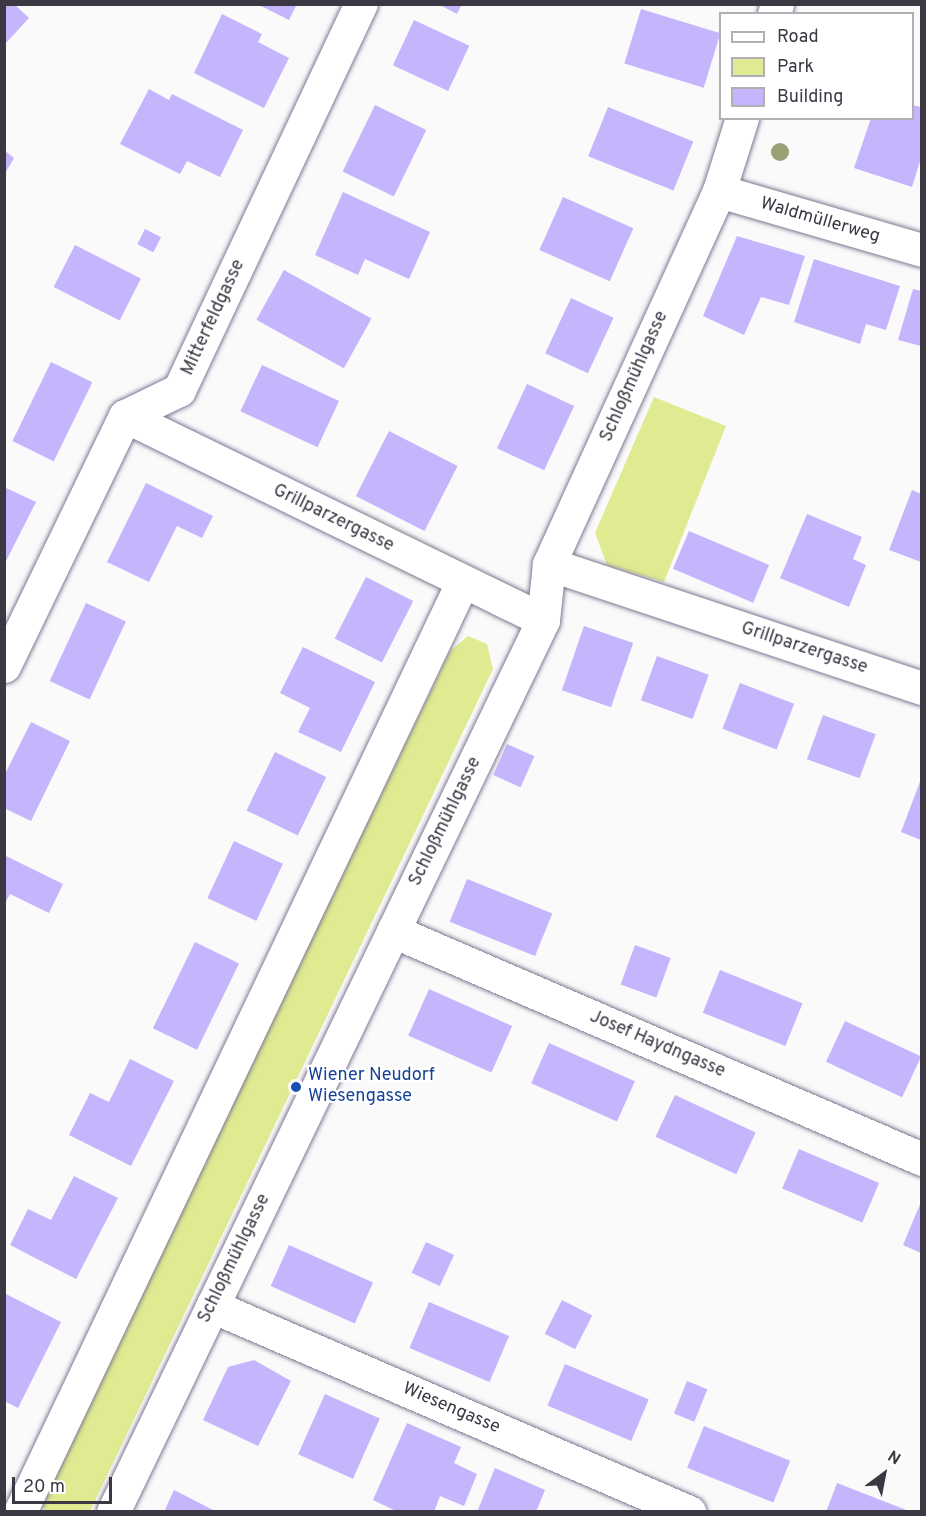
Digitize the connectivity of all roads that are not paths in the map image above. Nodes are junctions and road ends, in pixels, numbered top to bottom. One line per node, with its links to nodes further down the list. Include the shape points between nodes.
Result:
1 (361, 4): 5 (street, Mitterfeldgasse, via 179,390)
2 (741, 120): 3 (street, Schloßmühlgasse)
3 (719, 191): 4 (street, Waldmüllerweg); 6 (street, Schloßmühlgasse)
4 (921, 250)
5 (124, 416): 7 (street, Grillparzergasse); 9 (street)
6 (549, 564): 8 (street, Schloßmühlgasse); 10 (street, Grillparzergasse)
7 (462, 583): 8 (street, Grillparzergasse); 14 (street)
8 (543, 620): 11 (street, Schloßmühlgasse)
9 (4, 666)
10 (921, 688)
11 (393, 930): 12 (street, Josef Haydngasse); 13 (street, Schloßmühlgasse)
12 (921, 1159)
13 (212, 1306): 15 (street, Schloßmühlgasse); 16 (street, Wiesengasse)
14 (20, 1512)
15 (113, 1512)
16 (689, 1512)

